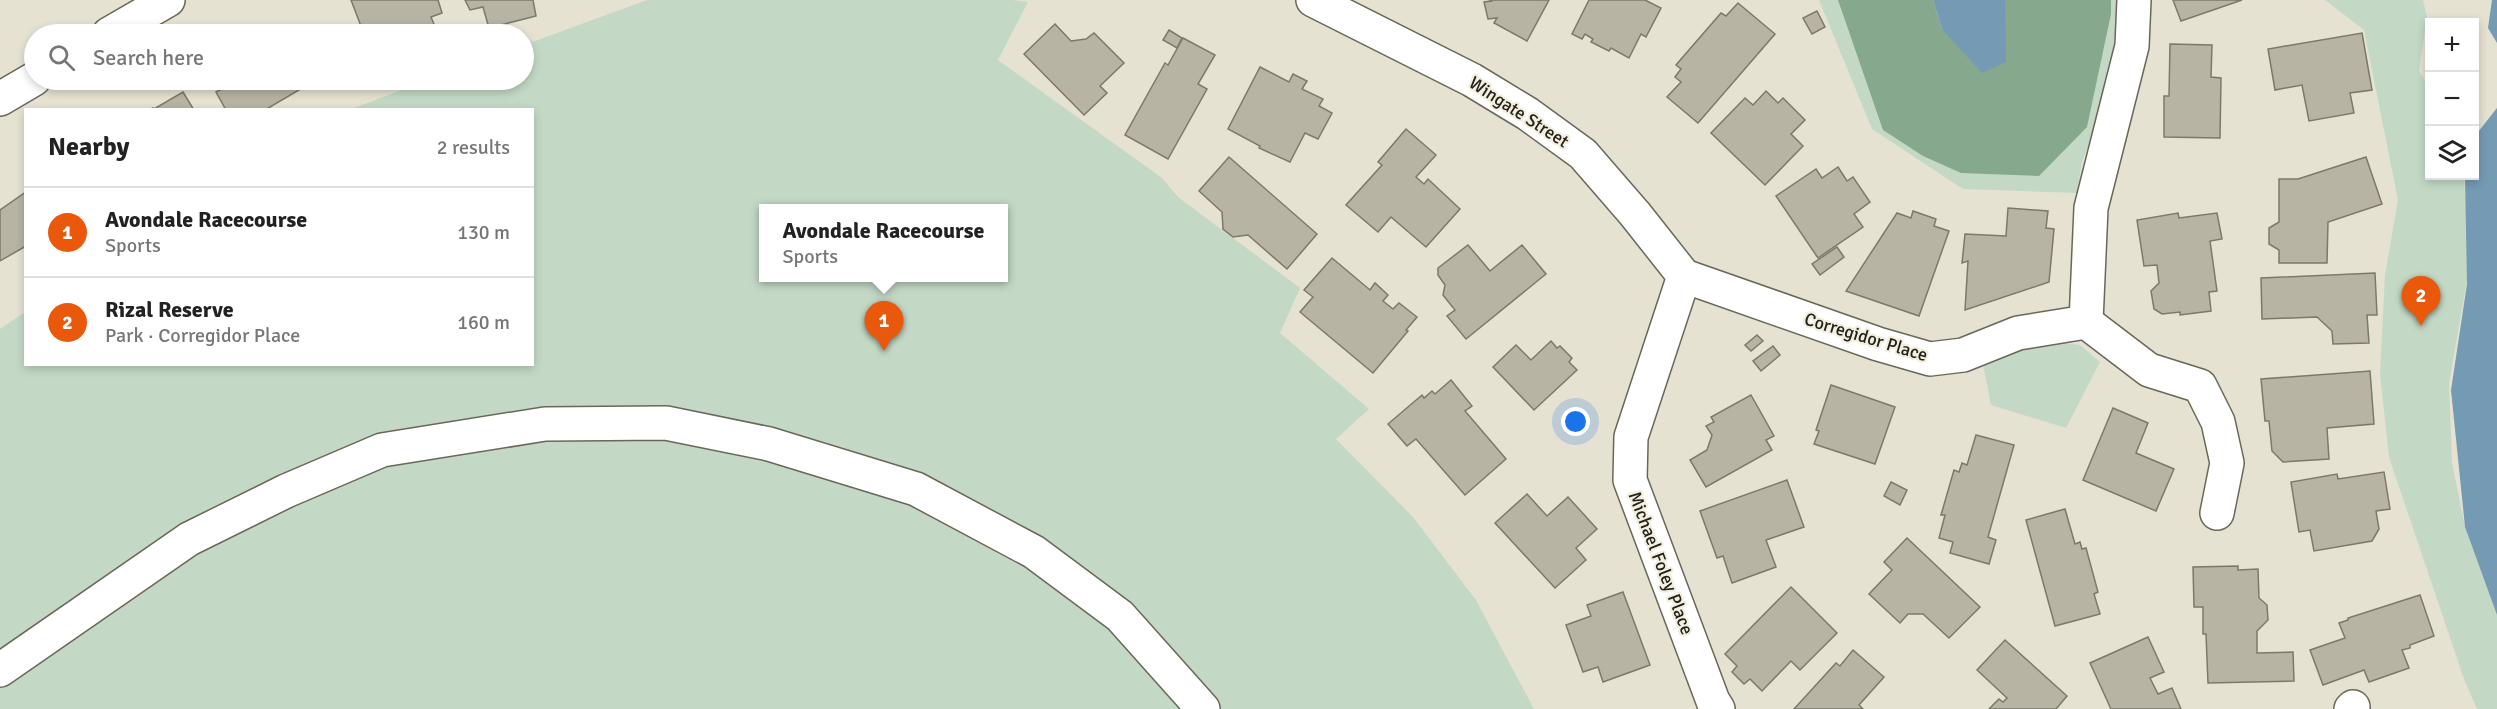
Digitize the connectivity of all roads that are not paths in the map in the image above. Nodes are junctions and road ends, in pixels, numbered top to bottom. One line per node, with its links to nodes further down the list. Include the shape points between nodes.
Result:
1 (168, 0): 4 (street)
2 (1313, 0): 7 (street, Wingate Street, via 1472,80 1583,154)
3 (2134, 0): 8 (street, via 2132,46 2091,208)
4 (127, 24)
5 (24, 85): 6 (street)
6 (0, 99)
7 (1684, 276): 8 (street, Corregidor Place, via 1930,359 1963,355 2018,333); 12 (street, Michael Foley Place, via 1631,437 1630,480)
8 (2086, 322): 9 (street, via 2148,370 2200,387 2218,422 2227,463)
9 (2217, 513)
10 (0, 670): 11 (street, via 189,539 382,450 545,424 666,423 769,444 916,489 1034,552 1120,616)
11 (1203, 709)
12 (1718, 709)

